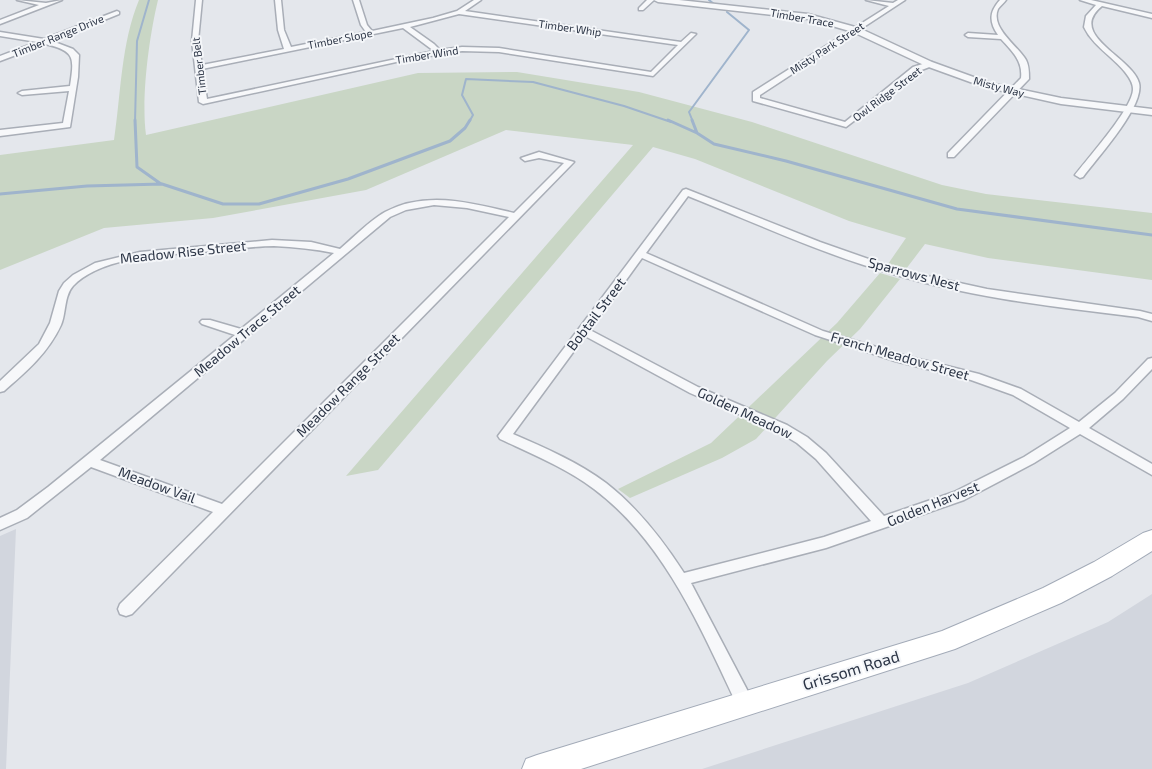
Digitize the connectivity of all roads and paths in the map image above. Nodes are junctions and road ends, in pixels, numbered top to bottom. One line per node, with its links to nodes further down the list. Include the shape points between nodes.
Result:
1 (20, 0): 13 (street)
2 (59, 0): 13 (street)
3 (199, 0): 34 (street, Timber Belt, via 195,35)
4 (278, 0): 30 (street, via 281,30)
5 (356, 0): 23 (street)
6 (478, 0): 17 (street, Timber Slope)
7 (652, 0): 16 (street)
8 (658, 0): 22 (street, Timber Trace, via 783,13)
9 (869, 0): 15 (street)
10 (902, 0): 15 (street, Misty Park Street)
11 (1003, 0): 27 (street, via 994,12 997,29)
12 (1083, 0): 14 (street)
13 (47, 4): 20 (street)
14 (1101, 4): 19 (street); 39 (street, via 1089,15 1086,23 1093,37 1135,79 1137,93)
15 (895, 5): 22 (street, Misty Park Street)
16 (641, 9)
17 (459, 12): 21 (street, Timber Slope); 29 (street, Timber Whip)
18 (117, 14): 28 (street, Timber Range Drive)
19 (1152, 16)
20 (0, 22)
21 (404, 26): 23 (street, Timber Slope); 31 (street)
22 (856, 30): 33 (street, Misty Way); 41 (street, Misty Park Street, via 756,94 756,99)
23 (370, 33): 30 (street, Timber Slope)
24 (0, 34): 28 (street)
25 (693, 34): 29 (street)
26 (968, 35): 27 (street)
27 (1003, 37): 36 (street, via 1026,69 1023,82)
28 (44, 42): 32 (street, Timber Range Drive); 35 (street, via 63,46 74,54)
29 (682, 44): 31 (street, Timber Wind, via 653,74 499,50)
30 (288, 50): 34 (street, Timber Slope)
31 (438, 52): 38 (street, Timber Wind)
32 (0, 59)
33 (929, 64): 36 (street, Misty Way, via 972,81); 41 (street, Owl Ridge Street, via 916,70)
34 (198, 68): 38 (street, Timber Belt)
35 (72, 88): 37 (street); 42 (street, via 67,125)
36 (1014, 92): 39 (street, Misty Way, via 1061,102); 43 (street)
37 (22, 93)
38 (203, 102)
39 (1128, 110): 40 (street, Misty Way); 45 (street)
40 (1152, 112)
41 (846, 125)
42 (0, 134)
43 (951, 155)
44 (525, 158): 47 (street, Meadow Range Street, via 539,155 570,162)
45 (1080, 176)
46 (686, 192): 49 (street, Bobtail Street); 50 (street, Sparrows Nest, via 896,272 988,293)
47 (516, 216): 48 (street, Meadow Trace Street, via 456,203 408,206 387,215); 59 (street, Meadow Range Street)
48 (341, 252): 53 (street, Meadow Trace Street); 55 (street, Meadow Rise Street, via 312,245 272,243 140,255 99,265 68,285 44,346)
49 (641, 254): 52 (street, Bobtail Street); 56 (street, French Meadow Street, via 819,333 1018,392)
50 (1152, 318)
51 (206, 322): 53 (street)
52 (584, 331): 61 (street, Golden Meadow, via 694,390 802,440 821,456); 63 (street, Bobtail Street, via 505,436 557,460 619,502 656,543)
53 (244, 334): 57 (street, Meadow Trace Street)
54 (1152, 362): 56 (street, Golden Harvest)
55 (0, 388)
56 (1081, 428): 58 (street, French Meadow Street); 61 (street, Golden Harvest, via 1029,460 959,496)
57 (90, 460): 59 (street, Meadow Vail); 60 (street, Meadow Trace Street, via 22,514)
58 (1152, 470)
59 (224, 510): 64 (street, Meadow Range Street)
60 (0, 524)
61 (882, 524): 63 (street, Golden Harvest)
62 (1152, 539): 65 (main road, Grissom Road, via 1080,582 1002,620 946,641)
63 (680, 580): 65 (street)
64 (126, 609)
65 (745, 703): 66 (main road, Grissom Road)
66 (537, 769)

